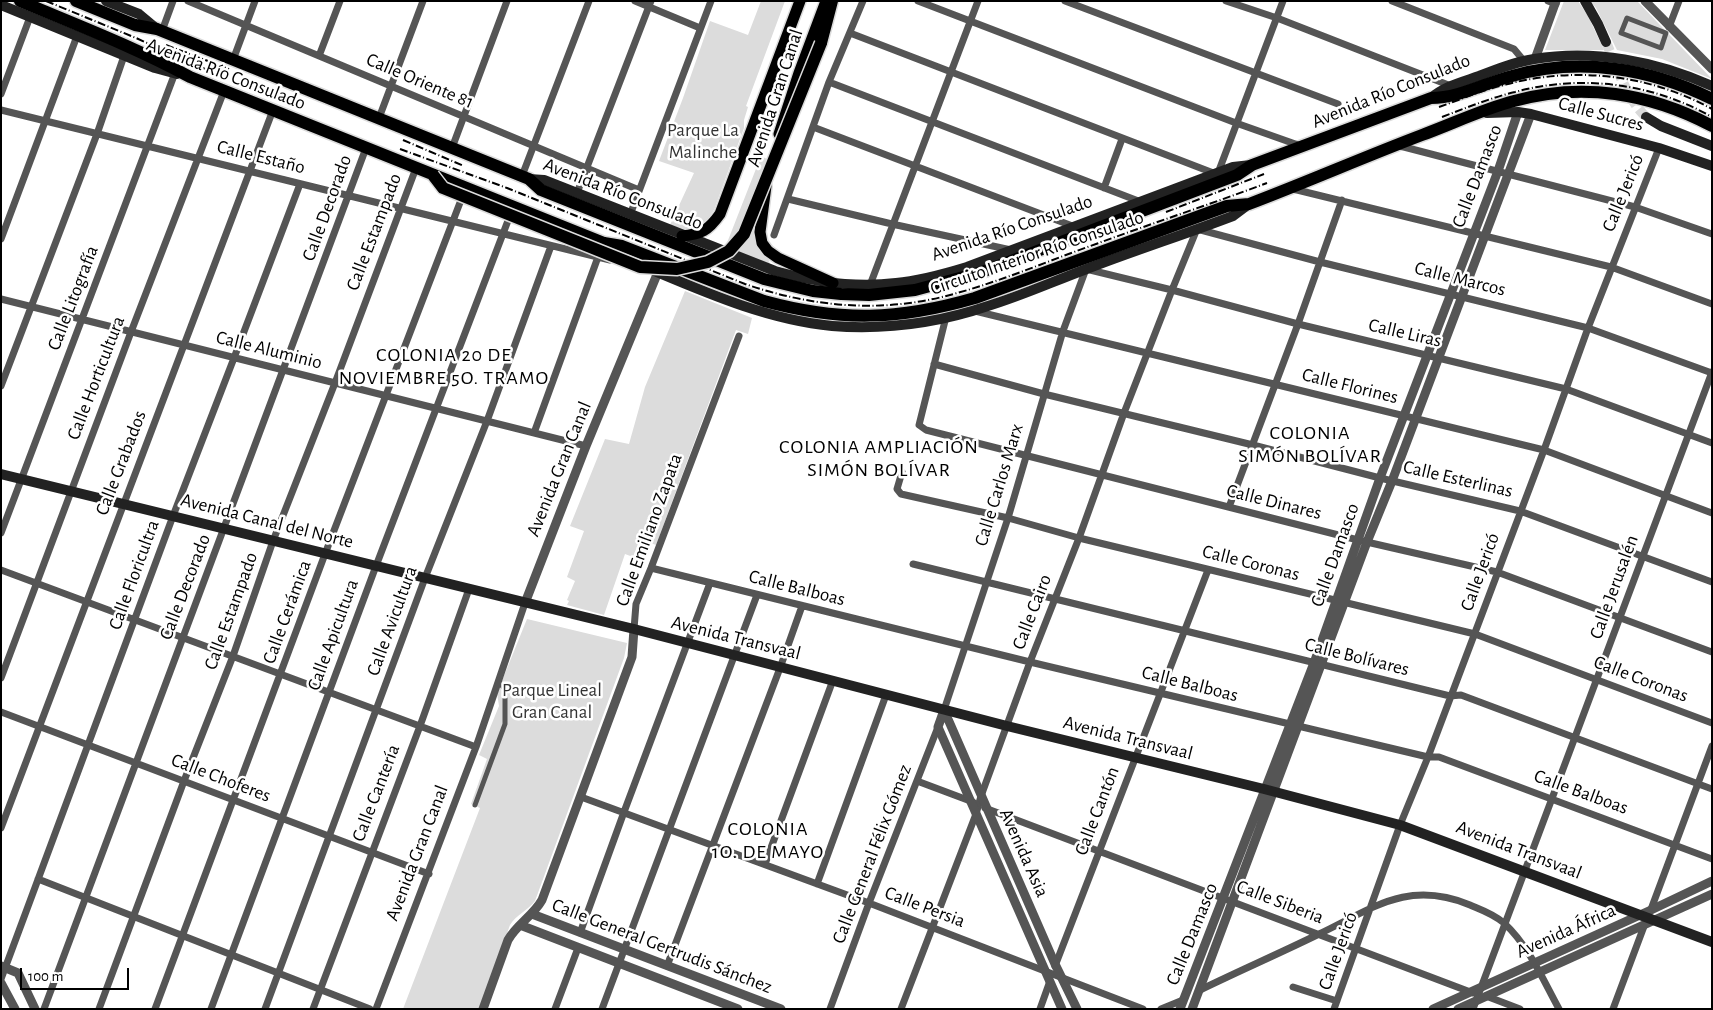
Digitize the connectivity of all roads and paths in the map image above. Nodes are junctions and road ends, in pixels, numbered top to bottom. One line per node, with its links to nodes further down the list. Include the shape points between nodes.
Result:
1 (20, 1): 48 (highway, via 121,43)
2 (76, 1): 36 (highway, via 135,25)
3 (106, 1): 36 (main road, Avenida Río Consulado, via 138,14)
4 (173, 1): 36 (street)
5 (188, 1): 33 (street, Calle Oriente 81)
6 (255, 1): 33 (street)
7 (340, 1): 41 (street)
8 (423, 1): 50 (street)
9 (507, 1): 63 (street)
10 (589, 1): 75 (street)
11 (635, 1): 27 (street)
12 (710, 1): 35 (street)
13 (800, 1): 116 (main road, Avenida Gran Canal, via 720,214 707,229)
14 (826, 1): 130 (main road, Avenida Gran Canal, via 776,143 760,232 762,243 772,255)
15 (832, 1): 91 (highway, bridge, via 821,43 744,234 729,251 708,262 677,269 640,267 443,188)
16 (863, 1): 37 (street)
17 (918, 1): 32 (street)
18 (978, 1): 32 (street)
19 (1066, 1): 47 (street)
20 (1226, 1): 30 (street)
21 (1283, 1): 30 (street)
22 (1392, 1): 43 (street, via 1514,49)
23 (1585, 1): 39 (main road)
24 (1645, 1): 34 (street)
25 (1679, 1): 34 (street)
26 (1553, 2): 43 (street)
27 (650, 4): 35 (street); 86 (street)
28 (1, 5): 29 (main road, Avenida Río Consulado)
29 (30, 17): 38 (main road, Avenida Río Consulado); 54 (street)
30 (1276, 18): 47 (street); 51 (street)
31 (1627, 18): 31 (street, via 1621,33 1660,48 1666,33)
32 (970, 21): 46 (street); 68 (street)
33 (246, 26): 41 (street, Calle Oriente 81); 42 (street)
34 (1669, 27): 44 (street)
35 (700, 28): 96 (street)
36 (160, 30): 42 (highway, Avenida Río Consulado)
37 (850, 33): 46 (street); 49 (street)
38 (77, 36): 40 (main road, Avenida Río Consulado); 66 (street)
39 (1606, 42)
40 (124, 56): 45 (main road, Avenida Río Consulado); 71 (street)
41 (319, 56): 50 (street, Calle Oriente 81)
42 (233, 60): 65 (highway, Avenida Río Consulado)
43 (1530, 60): 51 (main road, Avenida Río Consulado); 52 (main road, Avenida Río Consulado, via 1574,56 1622,58 1669,69)
44 (1712, 69)
45 (175, 73): 48 (main road, Avenida Río Consulado); 74 (street, Calle Litografía)
46 (951, 73): 67 (street); 72 (street)
47 (1255, 73): 57 (street); 68 (street)
48 (190, 77): 53 (highway, Avenida Río Consulado)
49 (829, 82): 67 (street); 70 (street)
50 (391, 86): 63 (street, Calle Oriente 81); 65 (street)
51 (1451, 86): 55 (main road, Avenida Río Consulado)
52 (1712, 86)
53 (224, 91): 59 (highway, Avenida Río Consulado); 81 (street, Calle Horticultura)
54 (1, 94)
55 (1431, 98): 56 (highway, via 1445,98 1522,73 1584,66 1654,76); 76 (highway, Avenida Río Consulado)
56 (1712, 99)
57 (1338, 104)
58 (1, 110): 66 (street, Calle Estaño)
59 (273, 110): 78 (highway, Avenida Río Consulado); 87 (street, Calle Grabados)
60 (1518, 112): 61 (main road, Calle Sucres); 62 (main road, Calle Sucres); 88 (street, Calle Damasco)
61 (1478, 114): 69 (highway, via 1538,96 1596,92 1634,96 1659,103); 73 (highway)
62 (1531, 114): 80 (main road, Calle Sucres); 90 (street, Calle Damasco)
63 (464, 117): 75 (street, Calle Oriente 81); 79 (street)
64 (1646, 117): 77 (main road)
65 (379, 118): 79 (highway, Avenida Río Consulado)
66 (47, 121): 71 (street, Calle Estaño); 118 (street)
67 (931, 122): 83 (street); 94 (street)
68 (1236, 123): 76 (street); 89 (street)
69 (1712, 126)
70 (812, 127): 83 (street); 99 (street)
71 (97, 134): 74 (street, Calle Estaño); 138 (street)
72 (1122, 139): 89 (street); 94 (street)
73 (1397, 145): 88 (street); 95 (highway)
74 (148, 146): 81 (street, Calle Estaño); 141 (street, Calle Litografía)
75 (533, 146): 86 (street, Calle Oriente 81); 92 (street)
76 (1303, 146): 82 (highway, Avenida Río Consulado)
77 (1712, 146)
78 (366, 148): 85 (highway, Avenida Río Consulado); 98 (street, Calle Decorado)
79 (452, 148): 92 (highway, Avenida Río Consulado)
80 (1658, 148): 84 (main road, Calle Sucres); 104 (street, Calle Jericó)
81 (197, 158): 87 (street, Calle Estaño); 145 (street, Calle Horticultura)
82 (1252, 165): 89 (main road, Avenida Río Consulado); 124 (highway, Circuito Interior Río Consulado, via 1237,175 1018,260 915,290 869,295 813,291 764,279)
83 (914, 166): 109 (street); 110 (street)
84 (1712, 166)
85 (416, 168): 91 (highway, Avenida Río Consulado); 105 (street, Calle Estampado)
86 (586, 169): 96 (street, Calle Oriente 81); 97 (street)
87 (250, 171): 93 (street, Calle Estaño); 147 (street, Calle Grabados)
88 (1498, 171): 90 (street); 113 (street, Calle Damasco)
89 (1217, 173): 102 (main road, Avenida Río Consulado)
90 (1509, 174): 104 (street); 117 (street, Calle Damasco)
91 (433, 175): 119 (highway, Avenida Río Consulado)
92 (526, 177): 97 (main road, Avenida Río Consulado, via 544,180); 121 (highway, Circuito Interior Río Consulado, via 541,190)
93 (300, 184): 98 (street, Calle Estaño); 150 (street, Calle Floricultra)
94 (1104, 188): 102 (street)
95 (1290, 188): 101 (street); 103 (highway)
96 (639, 190): 106 (street)
97 (577, 194): 106 (main road, Avenida Río Consulado)
98 (350, 196): 105 (street, Calle Estaño); 153 (street, Calle Decorado)
99 (788, 199): 109 (street); 115 (street)
100 (461, 200): 108 (street, Calle Cerámica)
101 (1342, 200): 113 (street); 125 (street)
102 (1141, 202): 110 (main road, Avenida Río Consulado)
103 (1249, 204): 111 (main road, via 1233,216); 133 (highway, Circuito Interior Río Consulado, via 1227,206 976,298 920,312 854,316 813,313)
104 (1635, 207): 114 (street); 126 (street, Calle Jericó)
105 (400, 208): 108 (street, Calle Estaño); 155 (street, Calle Estampado)
106 (630, 215): 116 (main road, Avenida Río Consulado)
107 (509, 218): 112 (street, Calle Apicultura)
108 (453, 221): 112 (street, Calle Estaño); 160 (street, Calle Cerámica)
109 (892, 224): 122 (street); 131 (street)
110 (1076, 227): 122 (main road, Avenida Río Consulado)
111 (1198, 230): 125 (street, Calle Marcos); 127 (main road); 132 (street, Calle Cairo)
112 (503, 234): 120 (street, Calle Estaño); 161 (street, Calle Apicultura)
113 (1473, 234): 117 (street); 134 (street, Calle Damasco)
114 (1712, 234)
115 (774, 235)
116 (682, 236): 121 (main road, Avenida Río Consulado)
117 (1484, 236): 126 (street); 135 (street, Calle Damasco)
118 (1, 239)
119 (604, 243): 128 (main road, Avenida Río Consulado, via 620,256); 129 (highway, Circuito Interior Río Consulado, via 622,246)
120 (551, 246): 123 (street, Calle Estaño); 165 (street, Calle Avicultura)
121 (701, 249): 124 (highway, Circuito Interior Río Consulado)
122 (1014, 250): 131 (main road, Avenida Río Consulado, via 943,274)
123 (598, 258): 128 (street, Calle Estaño); 166 (street)
124 (732, 261): 130 (main road, Avenida Río Consulado)
125 (1320, 262): 134 (street, Calle Marcos); 142 (street)
126 (1611, 267): 137 (street); 143 (street, Calle Jericó)
127 (1086, 269): 132 (street, Calle Liras); 139 (main road); 144 (street, Calle Carlos Marx)
128 (658, 272): 129 (main road, Avenida Río Consulado); 170 (street, Avenida Gran Canal)
129 (689, 278): 133 (highway, Circuito Interior Río Consulado)
130 (834, 283): 131 (main road, Avenida Río Consulado)
131 (870, 285)
132 (1172, 290): 142 (street, Calle Liras); 148 (street, Calle Cairo)
133 (721, 291): 140 (main road, via 775,316 832,326 880,327)
134 (1451, 294): 135 (street, Calle Marcos); 149 (street, Calle Damasco)
135 (1462, 296): 143 (street, Calle Marcos); 151 (street, Calle Damasco)
136 (1, 299): 138 (street, Calle Aluminio)
137 (1712, 304)
138 (31, 307): 141 (street, Calle Aluminio); 157 (street)
139 (973, 311): 140 (main road); 144 (street, Calle Florines)
140 (946, 317): 152 (street)
141 (82, 320): 145 (street, Calle Aluminio); 177 (street, Calle Litografía)
142 (1298, 324): 149 (street, Calle Liras); 156 (street)
143 (1588, 328): 154 (street, Calle Marcos); 158 (street, Calle Jericó)
144 (1063, 331): 148 (street, Calle Florines); 159 (street, Calle Carlos Marx)
145 (131, 332): 147 (street, Calle Aluminio); 179 (street, Calle Horticultura)
146 (738, 336): 197 (street, Calle Emiliano Zapata)
147 (183, 345): 150 (street, Calle Aluminio); 181 (street, Calle Grabados)
148 (1147, 354): 156 (street, Calle Florines); 162 (street, Calle Cairo)
149 (1428, 355): 151 (street, Calle Liras); 163 (street, Calle Damasco)
150 (234, 358): 153 (street, Calle Aluminio); 185 (street, Calle Floricultra)
151 (1438, 358): 158 (street, Calle Liras); 164 (street, Calle Damasco)
152 (934, 364): 159 (street, Calle Esterlinas); 172 (street, Calle Dinares, via 919,425 926,430)
153 (284, 370): 155 (street, Calle Aluminio); 187 (street, Calle Decorado)
154 (1712, 373): 167 (street, Calle Jerusalén)
155 (335, 383): 160 (street, Calle Aluminio); 191 (street, Calle Estampado)
156 (1276, 385): 163 (street, Calle Florines); 169 (street)
157 (1, 386)
158 (1566, 388): 167 (street, Calle Liras); 171 (street, Calle Jericó)
159 (1044, 394): 162 (street, Calle Esterlinas); 172 (street, Calle Carlos Marx)
160 (385, 396): 161 (street, Calle Aluminio); 193 (street, Calle Cerámica)
161 (435, 408): 165 (street, Calle Aluminio); 196 (street, Calle Apicultura)
162 (1124, 413): 169 (street, Calle Esterlinas); 175 (street, Calle Cairo)
163 (1404, 416): 164 (street, Calle Florines); 176 (street, Calle Damasco)
164 (1415, 419): 171 (street, Calle Florines); 178 (street, Calle Damasco)
165 (487, 422): 166 (street, Calle Aluminio); 201 (street, Calle Avicultura)
166 (534, 433): 170 (street, Calle Aluminio)
167 (1688, 434): 168 (street, Calle Liras); 180 (street, Calle Jerusalén)
168 (1712, 443)
169 (1253, 444): 176 (street, Calle Esterlinas); 182 (street)
170 (586, 446): 211 (street, Avenida Gran Canal)
171 (1544, 450): 180 (street, Calle Florines); 183 (street, Calle Jericó)
172 (1025, 455): 175 (street, Calle Dinares); 186 (street, Calle Carlos Marx)
173 (902, 472): 186 (street, Calle Coronas, via 897,489 901,494)
174 (1, 474): 177 (main road, Avenida Canal del Norte)
175 (1102, 475): 182 (street, Calle Dinares); 189 (street, Calle Cairo)
176 (1380, 478): 178 (street, Calle Esterlinas); 190 (street, Calle Damasco)
177 (22, 479): 179 (main road, Avenida Canal del Norte); 188 (street, Calle Litografía)
178 (1392, 481): 183 (street, Calle Esterlinas); 192 (street, Calle Damasco)
179 (71, 491): 181 (main road, Avenida Canal del Norte); 204 (street, Calle Horticultura)
180 (1665, 496): 184 (street, Calle Florines); 194 (street, Calle Jerusalén)
181 (123, 504): 185 (main road, Avenida Canal del Norte); 209 (street, Calle Grabados)
182 (1229, 507): 190 (street, Calle Dinares)
183 (1520, 511): 194 (street, Calle Esterlinas); 200 (street, Calle Jericó)
184 (1712, 513)
185 (173, 516): 187 (main road, Avenida Canal del Norte); 214 (street, Calle Floricultra)
186 (1008, 518): 189 (street, Calle Coronas); 202 (street, Calle Carlos Marx)
187 (224, 529): 191 (main road, Avenida Canal del Norte); 218 (street, Calle Decorado)
188 (1, 533)
189 (1079, 538): 199 (street, Calle Coronas); 208 (street, Calle Cairo)
190 (1358, 540): 192 (street, Calle Dinares); 210 (street, Calle Damasco)
191 (274, 541): 193 (main road, Avenida Canal del Norte); 222 (street, Calle Estampado)
192 (1368, 542): 200 (street, Calle Dinares); 210 (street, Calle Damasco)
193 (325, 554): 196 (main road, Avenida Canal del Norte); 227 (street, Calle Cerámica)
194 (1643, 556): 203 (street, Calle Esterlinas); 213 (street, Calle Jerusalén)
195 (913, 564): 202 (street, Calle Bolívares)
196 (376, 566): 201 (main road, Avenida Canal del Norte); 232 (street, Calle Apicultura)
197 (651, 568): 205 (street, Calle Balboas); 215 (street, Calle Emiliano Zapata, via 636,604)
198 (1, 570): 204 (street)
199 (1208, 570): 210 (street, Calle Coronas); 216 (street, Calle Cantón)
200 (1497, 572): 213 (street, Calle Dinares); 217 (street, Calle Jericó)
201 (425, 578): 206 (main road, Avenida Canal del Norte); 236 (street, Calle Avicultura)
202 (987, 582): 208 (street, Calle Bolívares); 220 (street, Calle Carlos Marx)
203 (1712, 582)
204 (37, 583): 209 (street); 228 (street, Calle Horticultura)
205 (710, 583): 207 (street, Calle Balboas); 219 (street)
206 (469, 589): 211 (main road, Avenida Canal del Norte); 241 (street, Calle Cantería)
207 (757, 595): 212 (street, Calle Balboas); 223 (street)
208 (1054, 599): 216 (street, Calle Bolívares); 224 (street, Calle Cairo)
209 (86, 602): 214 (street); 240 (street, Calle Grabados)
210 (1340, 602): 217 (street, Calle Coronas); 225 (street, Calle Damasco)
211 (525, 603): 215 (main road, Avenida Transvaal); 231 (street, Avenida Gran Canal)
212 (802, 606): 220 (street, Calle Balboas); 226 (street)
213 (1620, 618): 221 (street, Calle Dinares); 230 (street, Calle Jerusalén)
214 (135, 620): 218 (street); 246 (street, Calle Floricultra)
215 (634, 630): 219 (main road, Avenida Transvaal); 257 (street, Calle Emiliano Zapata, via 632,657)
216 (1183, 632): 225 (street, Calle Bolívares); 233 (street, Calle Cantón)
217 (1474, 634): 230 (street, Calle Coronas); 235 (street, Calle Jericó)
218 (183, 638): 222 (street); 251 (street, Calle Decorado)
219 (688, 644): 223 (main road, Avenida Transvaal); 263 (street)
220 (965, 646): 224 (street, Calle Balboas); 237 (street, Calle Carlos Marx)
221 (1712, 652)
222 (233, 656): 227 (street); 252 (street, Calle Estampado)
223 (733, 656): 226 (main road, Avenida Transvaal); 267 (street)
224 (1030, 662): 233 (street, Calle Balboas); 242 (street, Calle Cairo)
225 (1318, 664): 235 (street, Calle Bolívares); 243 (street, Calle Damasco)
226 (780, 668): 229 (main road, Avenida Transvaal); 270 (street)
227 (281, 674): 232 (street); 259 (street, Calle Cerámica)
228 (1, 678)
229 (833, 680): 234 (main road, Avenida Transvaal); 274 (street)
230 (1597, 680): 239 (street, Calle Coronas); 245 (street, Calle Jerusalén)
231 (498, 681): 248 (street, Avenida Gran Canal); 261 (street, Avenida Gran Canal, via 505,689 505,724)
232 (330, 693): 236 (street); 264 (street, Calle Apicultura)
233 (1160, 693): 243 (street, Calle Balboas); 249 (street, Calle Cantón)
234 (886, 695): 237 (main road, Avenida Transvaal); 279 (street)
235 (1450, 696): 245 (street, Calle Bolívares, via 1461,695); 250 (street, Calle Jericó)
236 (376, 710): 241 (street); 268 (street, Calle Avicultura)
237 (944, 710): 242 (main road, Avenida Transvaal); 244 (street, Calle General Félix Gómez); 260 (street, Avenida Asia)
238 (1, 712): 240 (street, Calle Choferes)
239 (1712, 723)
240 (39, 726): 246 (street, Calle Choferes); 266 (street, Calle Grabados)
241 (420, 726): 248 (street); 271 (street, Calle Cantería)
242 (1007, 726): 249 (main road, Avenida Transvaal); 260 (street, Calle Cairo)
243 (1294, 726): 250 (street, Calle Balboas); 256 (street, Calle Damasco)
244 (938, 727): 253 (street, Calle General Félix Gómez); 260 (street, Avenida Asia)
245 (1575, 738): 254 (street, Calle Bolívares); 258 (street, Calle Jerusalén)
246 (88, 744): 251 (street, Calle Choferes); 277 (street, Calle Floricultra)
247 (1712, 746): 254 (street)
248 (476, 747): 276 (street, Avenida Gran Canal)
249 (1135, 757): 256 (main road, Avenida Transvaal); 272 (street, Calle Cantón)
250 (1428, 758): 258 (street, Calle Balboas, via 1439,757); 265 (street, Calle Jericó)
251 (136, 763): 252 (street, Calle Choferes); 281 (street, Calle Decorado)
252 (184, 781): 259 (street, Calle Choferes); 286 (street, Calle Estampado)
253 (917, 781): 260 (street); 283 (street, Calle General Félix Gómez)
254 (1697, 783): 255 (street, Calle Bolívares); 269 (street)
255 (1712, 788)
256 (1269, 790): 265 (main road, Avenida Transvaal); 282 (street, Calle Damasco)
257 (581, 797): 263 (street, Calle Persia); 285 (street, Calle Emiliano Zapata, via 542,900)
258 (1551, 799): 269 (street, Calle Balboas); 275 (street, Calle Jerusalén)
259 (234, 800): 264 (street, Calle Choferes); 293 (street, Calle Cerámica)
260 (976, 804): 262 (street, Avenida Asia); 290 (street, Calle Cairo); 305 (street, Avenida Asia)
261 (475, 805)
262 (987, 810): 272 (street, Calle Siberia); 300 (street, Avenida Asia)
263 (624, 812): 267 (street, Calle Persia); 291 (street)
264 (283, 818): 268 (street, Calle Choferes); 298 (street, Calle Apicultura)
265 (1400, 825): 275 (main road, Avenida Transvaal); 284 (street, Calle Jericó)
266 (1, 828)
267 (668, 829): 270 (street, Calle Persia); 297 (street)
268 (329, 836): 271 (street, Calle Choferes); 304 (street, Calle Avicultura)
269 (1674, 845): 273 (street, Calle Balboas); 287 (street)
270 (713, 846): 274 (street, Calle Persia); 302 (street)
271 (371, 852): 276 (street, Calle Choferes); 310 (street, Calle Cantería)
272 (1099, 852): 282 (street, Calle Siberia); 300 (street, Calle Cantón)
273 (1712, 859)
274 (765, 864): 279 (street, Calle Persia)
275 (1524, 871): 287 (main road, Avenida Transvaal); 288 (street, Calle Jerusalén)
276 (429, 874): 324 (street, Avenida Gran Canal)
277 (38, 879): 281 (street); 301 (street, Calle Floricultra)
278 (1712, 881): 287 (street, Avenida África)
279 (818, 884): 283 (street, Calle Persia)
280 (1712, 894): 287 (street, Avenida África)
281 (85, 897): 286 (street); 317 (street, Calle Decorado)
282 (1228, 900): 292 (street, Calle Siberia); 311 (street, Calle Damasco); 313 (street, Calle Damasco)
283 (869, 903): 290 (street, Calle Persia); 330 (street, Calle General Félix Gómez)
284 (1371, 907): 288 (street, via 1409,896 1444,896 1484,910); 292 (street); 296 (street, Calle Jericó)
285 (532, 914): 289 (street, Calle Emiliano Zapata); 291 (street, Calle General Gertrudis Sánchez)
286 (134, 916): 293 (street); 318 (street, Calle Estampado)
287 (1647, 917): 294 (main road, Avenida Transvaal); 303 (street, Avenida África); 344 (street)
288 (1505, 924): 303 (street); 312 (street, Calle Jerusalén)
289 (520, 925): 295 (street, Calle General Gertrudis Sánchez); 325 (street, Calle Emiliano Zapata, via 508,940)
290 (932, 927): 305 (street, Calle Persia); 331 (street, Calle Cairo)
291 (580, 933): 297 (street, Calle General Gertrudis Sánchez)
292 (1319, 934): 296 (street, Calle Siberia); 311 (street)
293 (182, 936): 298 (street); 319 (street, Calle Cerámica)
294 (1712, 942)
295 (578, 948): 299 (street, Calle General Gertrudis Sánchez); 326 (street)
296 (1356, 949): 312 (street, Calle Siberia); 314 (street, Calle Jericó)
297 (623, 950): 299 (street); 302 (street, Calle General Gertrudis Sánchez)
298 (232, 955): 304 (street); 320 (street, Calle Apicultura)
299 (619, 963): 327 (street); 328 (street, Calle General Gertrudis Sánchez)
300 (1055, 964): 305 (street, Calle Cantón); 307 (street, Avenida Asia)
301 (4, 966): 306 (street, Calle Floricultra); 316 (street, via 18,973)
302 (667, 966): 329 (street, Calle General Gertrudis Sánchez)
303 (1536, 967): 312 (street, Avenida África); 343 (street)
304 (279, 973): 310 (street); 321 (street, Calle Avicultura)
305 (1049, 976): 307 (street, Calle Persia); 332 (street, Calle Cantón); 333 (street, Avenida Asia)
306 (1, 979)
307 (1064, 979): 334 (street, Avenida Asia); 335 (street, Calle Persia)
308 (1, 983): 315 (street)
309 (1293, 987): 314 (street)
310 (320, 990): 322 (street, Calle Cantería); 323 (street)
311 (1200, 990): 338 (street, Calle Damasco)
312 (1477, 996): 340 (street, Avenida África); 341 (street, Avenida África); 342 (street, Calle Siberia)
313 (1183, 1000): 336 (street); 337 (street, Calle Damasco)
314 (1337, 1001): 339 (street, Calle Jericó)
315 (15, 1009)
316 (35, 1009)
317 (44, 1009)
318 (99, 1009)
319 (155, 1009)
320 (211, 1009)
321 (265, 1009)
322 (314, 1009)
323 (370, 1009)
324 (376, 1009)
325 (483, 1009)
326 (555, 1009)
327 (602, 1009)
328 (737, 1009)
329 (781, 1009)
330 (830, 1009)
331 (901, 1009)
332 (1040, 1009)
333 (1062, 1009)
334 (1078, 1009)
335 (1144, 1009)
336 (1161, 1009)
337 (1180, 1009)
338 (1192, 1009)
339 (1334, 1009)
340 (1433, 1009)
341 (1458, 1009)
342 (1520, 1009)
343 (1559, 1009)
344 (1613, 1009)

